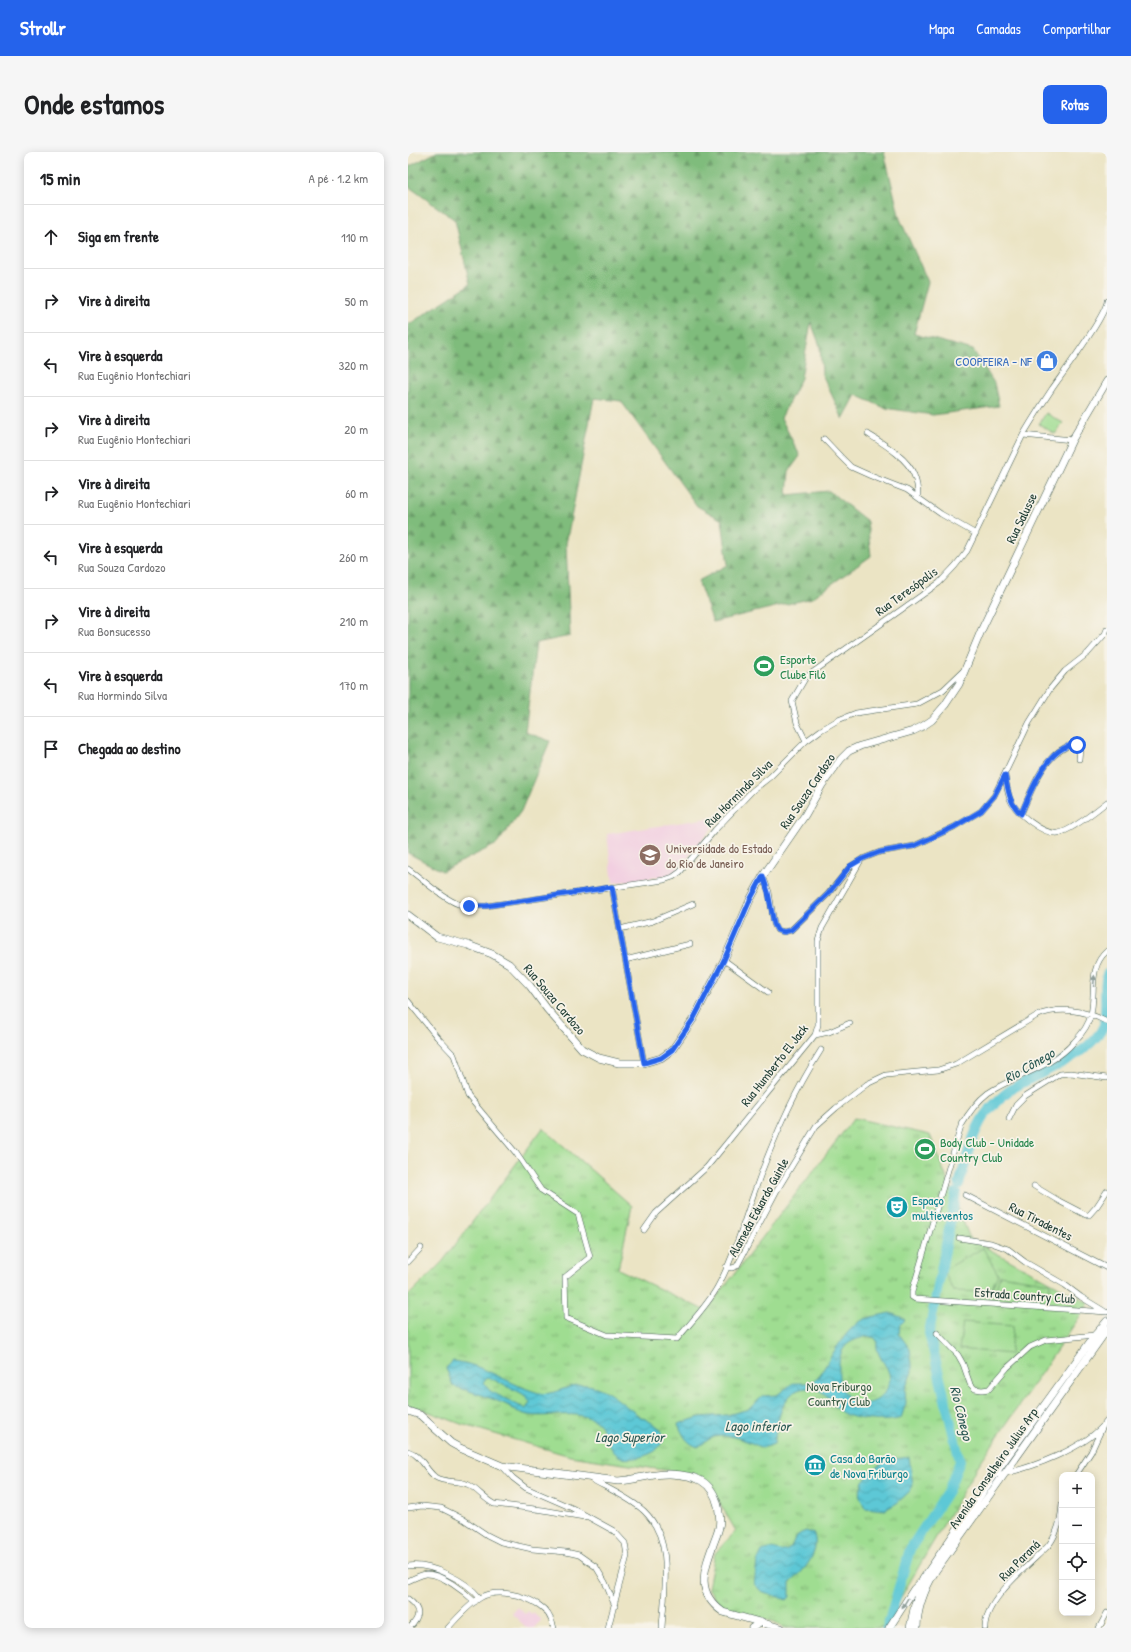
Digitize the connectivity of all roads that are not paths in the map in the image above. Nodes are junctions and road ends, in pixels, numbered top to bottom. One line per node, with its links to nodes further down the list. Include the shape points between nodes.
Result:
1 (1107, 301): 2 (street, Rua Teresópolis)
2 (1107, 307): 5 (street, Rua Teresópolis)
3 (1107, 381): 7 (street, Rua Salusse)
4 (868, 434): 8 (street, via 910,467 917,482)
5 (1023, 435): 7 (street); 9 (street, Rua Teresópolis)
6 (824, 438): 8 (street, via 851,466)
7 (1072, 440): 11 (street, Rua Salusse)
8 (918, 497): 9 (street)
9 (976, 534): 12 (street, Rua Teresópolis, via 956,566 939,583 806,677 792,701 797,722)
10 (1107, 629): 14 (street, via 1091,650 1065,671 1050,689 1029,723)
11 (965, 669): 12 (street, Rua Hormindo Silva, via 943,690 917,704 856,713 838,720); 19 (street, Rua Souza Cardozo, via 959,684 932,720 913,731 860,746 849,751 841,759)
12 (806, 742): 20 (street, Rua Hormindo Silva, via 752,791 680,872 664,880)
13 (1079, 759): 16 (street, via 1080,748 1072,744 1046,763)
14 (1005, 775): 16 (street, via 1010,798); 17 (street, via 994,796 981,811 954,827 914,846 880,852)
15 (1107, 802): 16 (street, via 1074,827 1059,833 1040,828)
16 (1021, 814)
17 (862, 859): 19 (street, via 850,866 814,909 791,930 784,932 777,930 774,924); 33 (street, Rua Humberto El Jack, via 822,928 818,941 818,1025)
18 (408, 869): 20 (street, Rua Hormindo Silva, via 457,904 469,906 486,906)
19 (763, 876): 27 (street, Rua Souza Cardozo)
20 (612, 887): 23 (street)
21 (693, 904): 23 (street, via 653,921)
22 (408, 915): 35 (street, Rua Souza Cardozo, via 437,938 492,954 510,964 582,1049 599,1058 619,1063)
23 (620, 929): 26 (street)
24 (690, 944): 26 (street)
25 (1107, 951): 30 (street, one-way to 25, via 1095,971 1097,963)
26 (625, 960): 35 (street)
27 (724, 960): 28 (street); 35 (street, Rua Souza Cardozo, via 679,1041 661,1058)
28 (768, 992)
29 (408, 1001): 45 (street, Alameda Eduardo Guinle, via 454,1055 468,1096 516,1153 541,1190 578,1214 590,1257 564,1277 566,1318 607,1335 677,1339 715,1291)
30 (1091, 1015): 31 (street); 45 (street, Alameda Eduardo Guinle, via 1071,1010 1046,1012 956,1064 938,1070 886,1075 867,1084 816,1126 776,1192 737,1266); 47 (street, Estrada Country Club, via 1085,1029 1060,1055 988,1093 972,1108 961,1126 912,1297)
31 (1107, 1022)
32 (850, 1023): 33 (street)
33 (815, 1035): 41 (street, Rua Humberto El Jack, via 707,1167 656,1213)
34 (821, 1050): 45 (street, via 782,1125)
35 (644, 1063)
36 (1107, 1078): 37 (street, via 1060,1074 1025,1096 1016,1105)
37 (1009, 1119)
38 (1034, 1186): 39 (street, via 1086,1215 1097,1206)
39 (1107, 1190)
40 (965, 1195): 46 (street, Rua Tiradentes)
41 (644, 1230)
42 (959, 1238): 47 (street, via 991,1243 1008,1249)
43 (421, 1248): 44 (street)
44 (408, 1262)
45 (726, 1267)
46 (1107, 1268)
47 (1106, 1312)
48 (1107, 1321): 51 (street, Avenida Conselheiro Julius Arp)
49 (1107, 1330): 60 (street, Avenida Conselheiro Julius Arp)
50 (937, 1333): 52 (street, via 964,1364 970,1384 975,1389 982,1390 989,1389 1030,1347 1046,1340)
51 (1095, 1335): 52 (street); 53 (street, Avenida Conselheiro Julius Arp)
52 (1078, 1337): 53 (street)
53 (1087, 1347): 61 (street, Avenida Conselheiro Julius Arp)
54 (408, 1411): 58 (street, via 420,1415 451,1443)
55 (1107, 1421): 56 (street)
56 (1103, 1426): 59 (street, via 1092,1452); 60 (street, via 1075,1447 1050,1459)
57 (408, 1451): 65 (street, via 414,1453 435,1477 469,1485 494,1504)
58 (502, 1466): 62 (street); 65 (street, via 512,1478 526,1488 572,1508)
59 (1078, 1472)
60 (1004, 1474): 61 (street); 84 (street, Avenida Conselheiro Julius Arp, via 926,1586 920,1602)
61 (995, 1475): 67 (street, Avenida Conselheiro Julius Arp)
62 (588, 1477): 74 (street, via 628,1480 669,1474 691,1476 707,1483 716,1499 720,1517 719,1528 703,1576 704,1589 716,1607 723,1612); 79 (street, via 643,1510 656,1526 663,1542 665,1559)
63 (408, 1508): 72 (street, via 442,1508 501,1542 579,1555 596,1567)
64 (1061, 1508): 85 (street, Rua Paraná, via 1055,1538 989,1608)
65 (587, 1518): 72 (street, via 614,1531 625,1543 627,1556)
66 (408, 1566): 69 (street, via 430,1567 437,1570 461,1582)
67 (923, 1580): 82 (street, one-way to 82, via 914,1589); 83 (street, Avenida Conselheiro Julius Arp)
68 (408, 1581): 71 (street, via 422,1575 434,1575 464,1592)
69 (480, 1598): 71 (street); 77 (street, via 501,1594 529,1600 540,1606)
70 (408, 1599): 75 (street, via 416,1605 418,1612 416,1621)
71 (475, 1602): 76 (street)
72 (615, 1606): 78 (street)
73 (1107, 1613): 86 (street)
74 (762, 1622): 80 (street); 81 (street)
75 (409, 1628)
76 (448, 1628)
77 (554, 1628)
78 (608, 1628)
79 (662, 1628)
80 (752, 1628)
81 (781, 1628)
82 (890, 1628)
83 (910, 1628)
84 (917, 1628)
85 (984, 1628)
86 (1099, 1628)

